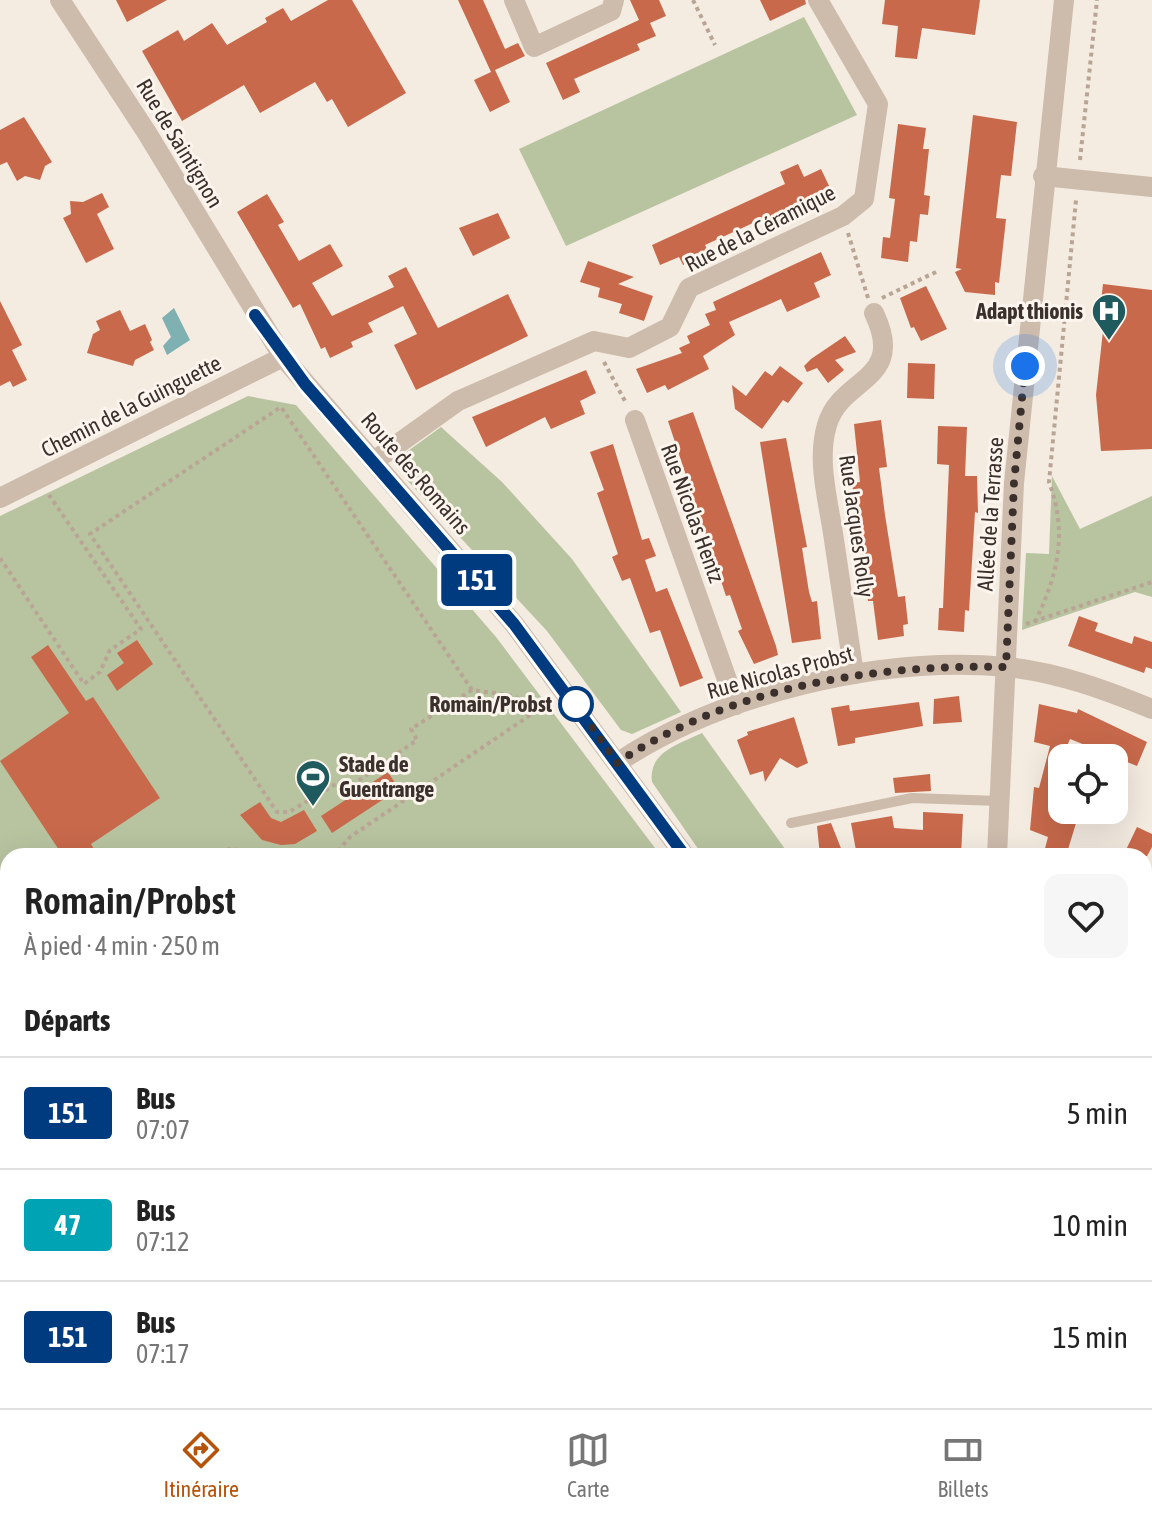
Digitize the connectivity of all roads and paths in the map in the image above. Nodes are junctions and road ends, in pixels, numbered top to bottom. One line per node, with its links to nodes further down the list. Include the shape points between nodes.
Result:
1 (60, 0): 15 (street, Rue de Saintignon)
2 (514, 0): 3 (street, via 534,47 611,11)
3 (614, 0)
4 (693, 0): 8 (path)
5 (818, 0): 12 (street, Rue de la Céramique, via 878,104 864,199)
6 (1064, 0): 9 (street, Allée de la Terrasse)
7 (1097, 0): 10 (path, via 1080,155)
8 (715, 45)
9 (1043, 176): 10 (street); 26 (street, Allée de la Terrasse, via 1014,483)
10 (1082, 181): 11 (street); 24 (path, via 1075,204 1049,482 1060,512 1054,582)
11 (1152, 187)
12 (843, 216): 13 (path, via 870,304); 16 (street, Rue de la Céramique, via 689,288 670,327 629,348)
13 (938, 271)
14 (874, 313): 27 (street, Rue Jacques Rolly, via 884,355 872,376 833,411 821,453)
15 (255, 315): 17 (street, Route des Romains)
16 (594, 341): 18 (path); 19 (street, via 458,401)
17 (283, 357): 19 (street, Route des Romains); 20 (street, Chemin de la Guinguette)
18 (635, 420): 30 (street, Rue Nicolas Hentz)
19 (374, 461): 33 (street, Route des Romains, via 514,624)
20 (39, 479): 21 (street, Chemin de la Guinguette); 22 (path, via 141,629 110,650 100,672 84,684)
21 (0, 498)
22 (0, 558)
23 (1152, 582): 24 (path)
24 (1035, 622): 25 (path)
25 (1019, 626)
26 (1006, 667): 27 (street, Rue Nicolas Probst, via 937,665); 31 (street, Rue Nicolas Probst, via 1047,673); 34 (street, Allée de la Terrasse)
27 (854, 674): 30 (street, Rue Nicolas Probst)
28 (472, 690): 28 (path, via 281,407 90,534 277,812 289,812 341,781 349,787 417,740 411,729); 32 (path, via 515,696)
29 (550, 701): 32 (path)
30 (736, 705): 33 (street, Rue Nicolas Probst)
31 (1152, 709)
32 (533, 713): 36 (path)
33 (617, 763): 37 (street, Route des Romains)
34 (999, 801): 35 (lane, via 912,798); 38 (street, Allée de la Terrasse)
35 (791, 823)
36 (341, 848)
37 (679, 848)
38 (997, 848)

